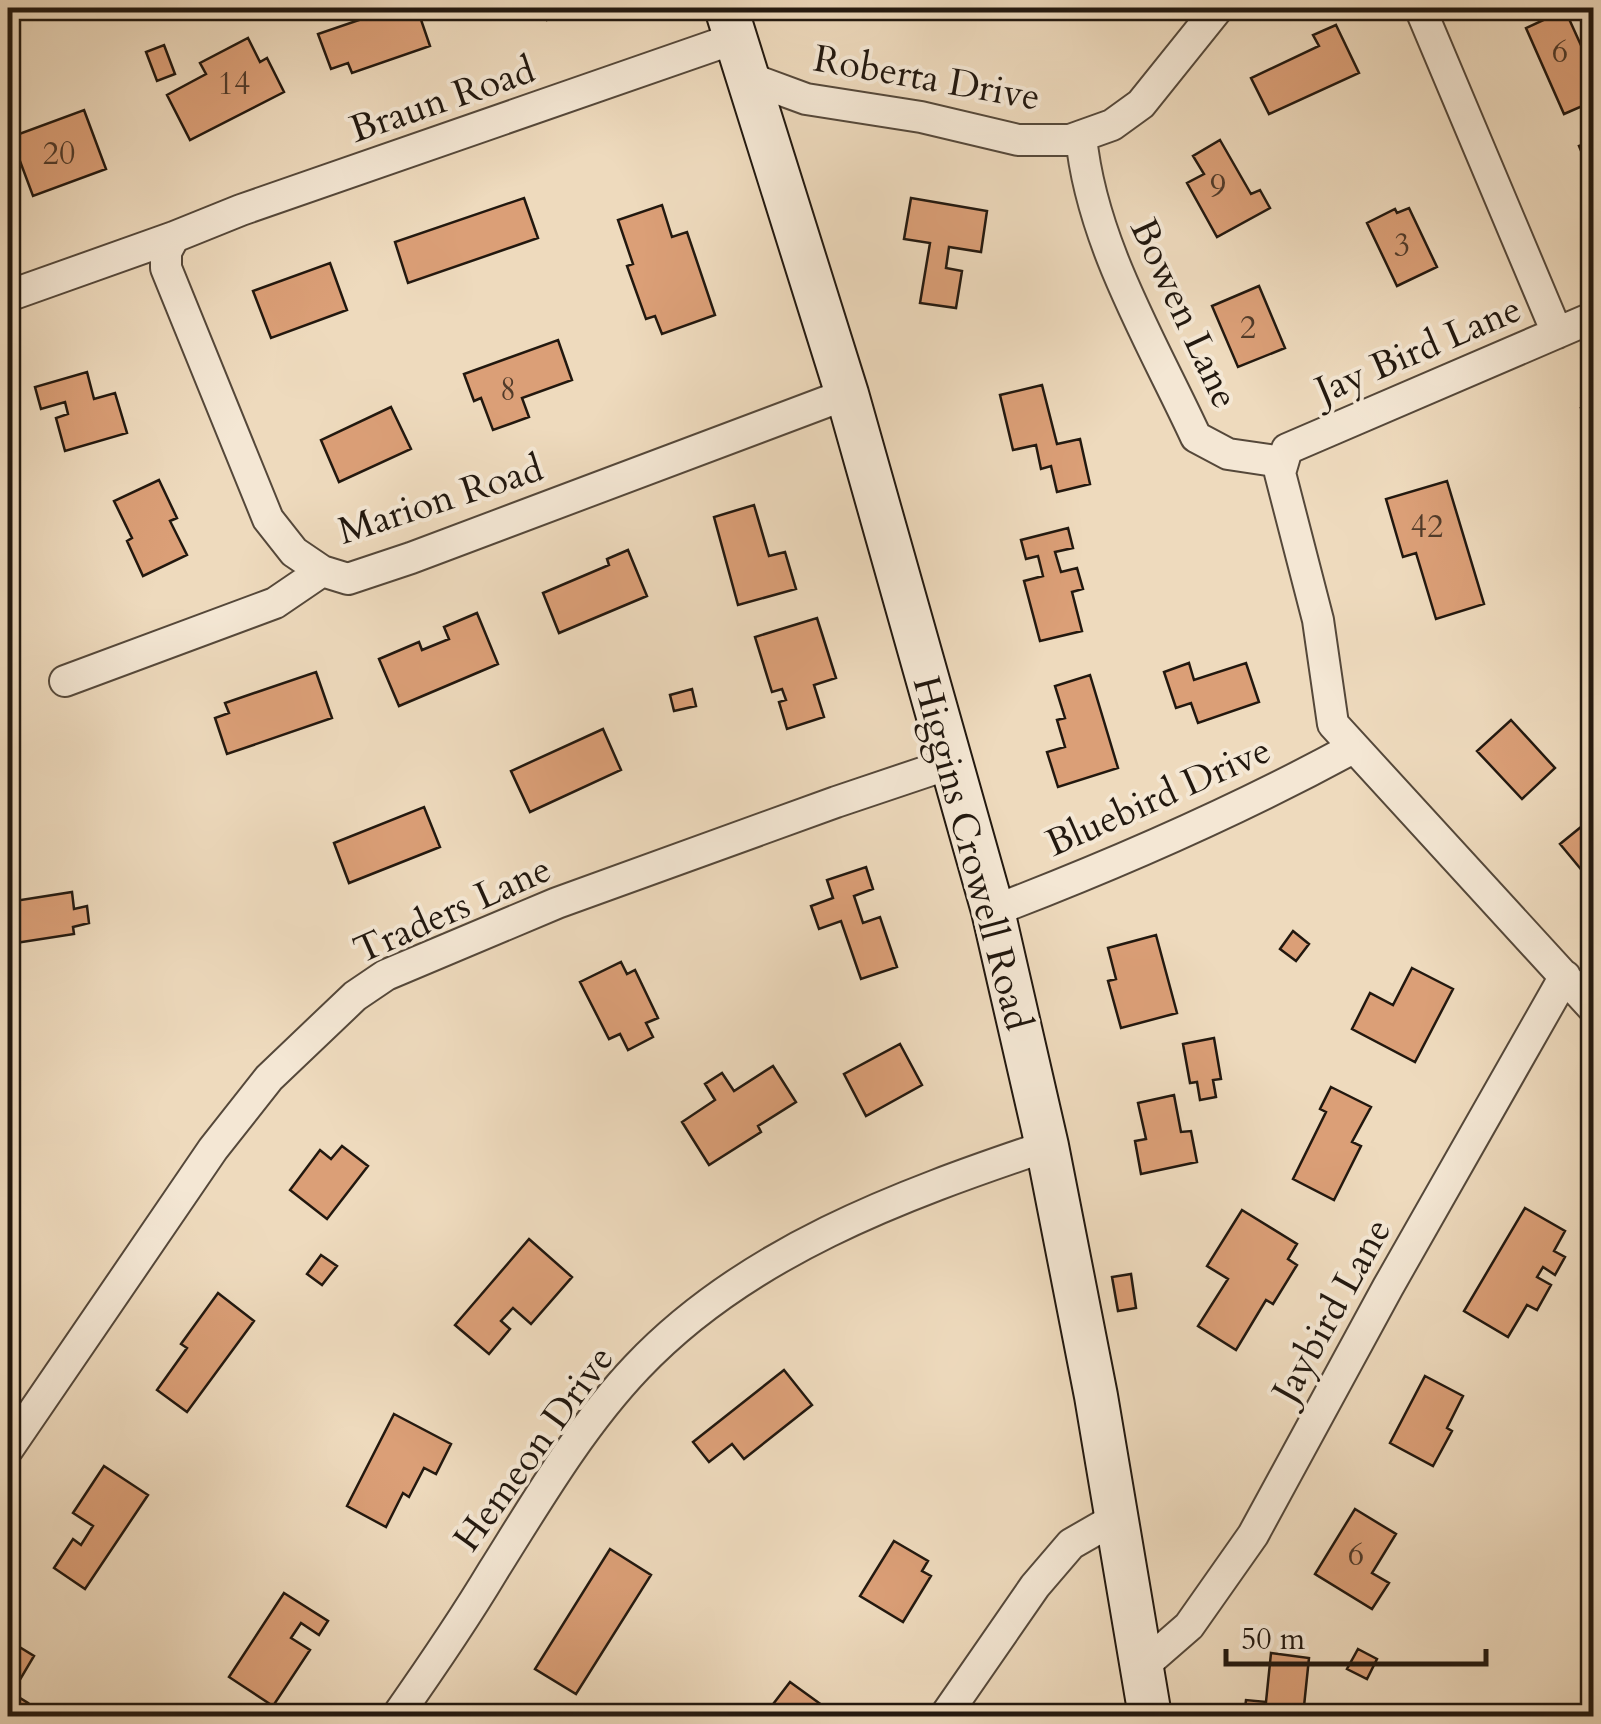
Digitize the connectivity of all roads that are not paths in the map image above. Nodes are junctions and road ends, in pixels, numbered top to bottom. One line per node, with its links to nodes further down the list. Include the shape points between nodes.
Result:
1 (1218, 8): 5 (street, Roberta Drive, via 1141,104 1112,125)
2 (1420, 8): 9 (street)
3 (731, 23): 4 (main road, Higgins Crowell Road); 6 (street, Braun Road)
4 (749, 78): 5 (street, Roberta Drive, via 806,99 1018,140); 10 (main road, Higgins Crowell Road)
5 (1080, 136): 11 (street, Bowen Lane, via 1099,228 1196,437 1228,454)
6 (174, 237): 7 (street, Braun Road); 12 (street, via 166,268 268,519 294,552)
7 (8, 296)
8 (1594, 317): 9 (street, Jay Bird Lane)
9 (1557, 333): 11 (street, Jay Bird Lane, via 1287,449)
10 (846, 394): 12 (street, Marion Road, via 412,558 348,579); 15 (main road, Higgins Crowell Road)
11 (1282, 462): 14 (street, via 1318,620 1333,724)
12 (322, 571): 13 (street, Marion Road, via 275,603)
13 (65, 681)
14 (1353, 748): 16 (street, Bluebird Drive, via 1252,801); 17 (street)
15 (952, 764): 16 (main road, Higgins Crowell Road); 20 (street, Traders Lane, via 557,903 386,976 356,996 269,1078 212,1149)
16 (993, 910): 19 (main road, Higgins Crowell Road)
17 (1565, 976): 18 (street); 22 (street, Jaybird Lane, via 1253,1535 1189,1626)
18 (1594, 1009)
19 (1047, 1146): 21 (main road, Higgins Crowell Road); 23 (street, Hemeon Drive, via 940,1182 810,1240 737,1282 686,1322 636,1368 550,1481)
20 (8, 1450)
21 (1118, 1518): 22 (main road, Higgins Crowell Road); 24 (street, via 1058,1558)
22 (1143, 1666): 25 (main road, Higgins Crowell Road)
23 (397, 1716)
24 (945, 1716)
25 (1150, 1716)

